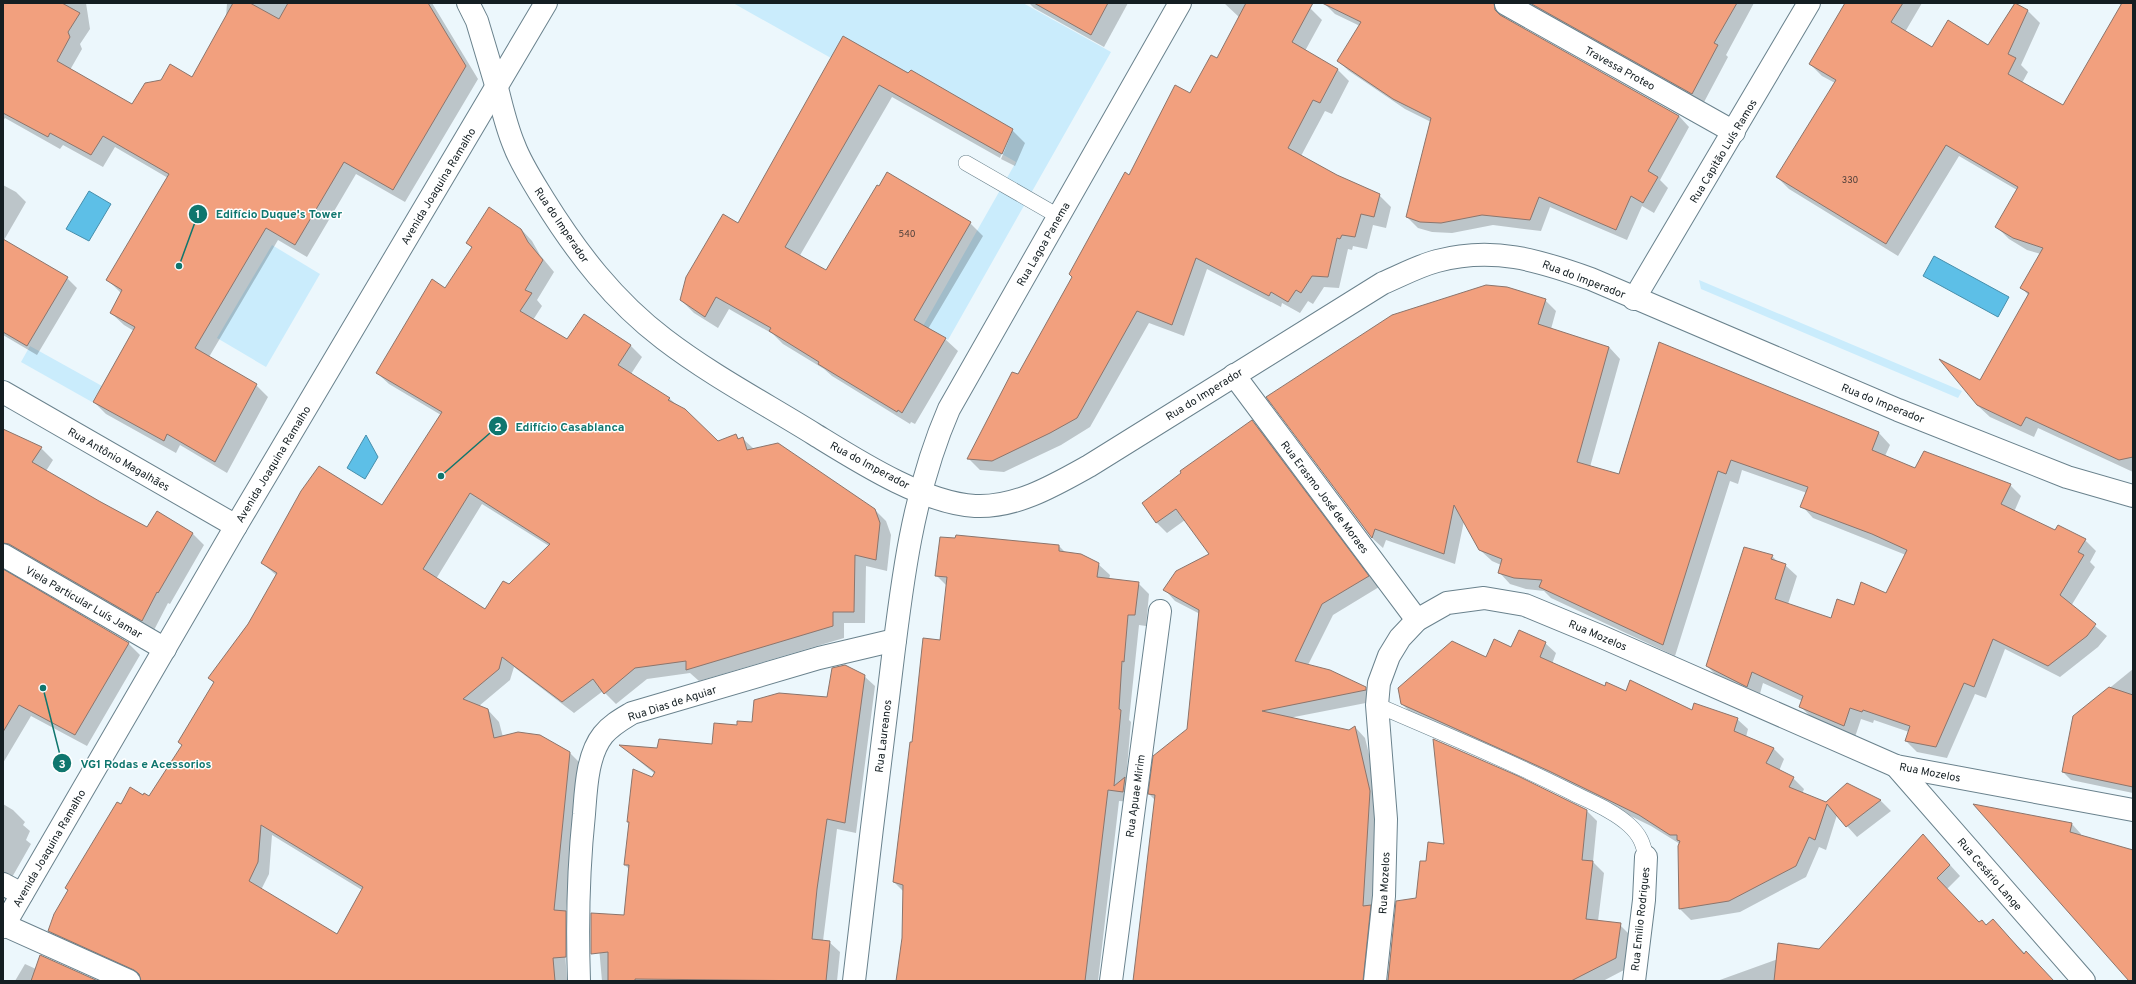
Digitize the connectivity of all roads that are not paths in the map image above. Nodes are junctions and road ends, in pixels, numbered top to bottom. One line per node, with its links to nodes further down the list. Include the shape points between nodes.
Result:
1 (468, 3): 6 (street, Rua do Imperador, via 479,28)
2 (546, 3): 6 (street, Avenida Joaquina Ramalho)
3 (1180, 3): 9 (street, Rua Lagoa Panema)
4 (1810, 3): 7 (street, Rua Capitão Luís Ramos)
5 (1506, 4): 7 (street, Travessa Proteo)
6 (497, 88): 13 (street, Rua do Imperador, via 514,145 528,173 567,237 624,305 663,339 711,372 854,458); 15 (street, Avenida Joaquina Ramalho)
7 (1734, 132): 10 (street, Rua Capitão Luís Ramos)
8 (966, 163): 9 (lane)
9 (1058, 216): 13 (street, Rua Lagoa Panema, via 949,409 934,442)
10 (1634, 299): 11 (street, Rua do Imperador, via 1591,279 1546,263 1506,255 1477,253 1436,261 1383,283); 14 (street, Rua do Imperador, via 1898,410 2067,477)
11 (1234, 375): 13 (street, Rua do Imperador, via 1090,466 1044,491 1002,503 976,506); 18 (street, Rua Erasmo José de Moraes)
12 (3, 392): 15 (street, Rua Antônio Magalhães)
13 (920, 492): 19 (street, Rua Laureanos, via 908,542)
14 (2131, 499)
15 (236, 526): 20 (street, Avenida Joaquina Ramalho)
16 (3, 555): 20 (street, Viela Particular Luís Jamar)
17 (1160, 611): 31 (street, Rua Apuae Mirim)
18 (1417, 620): 21 (street, Rua Mozelos, via 1400,638 1389,656 1379,683); 22 (street, Rua Mozelos, via 1447,603 1484,598 1525,605)
19 (895, 640): 29 (street, Rua Dias de Aguiar, via 819,658 632,713 602,735 594,752 586,785 577,910); 30 (street, Rua Laureanos)
20 (165, 649): 26 (street, Avenida Joaquina Ramalho)
21 (1377, 705): 24 (lane, via 1546,779 1598,806 1628,824 1636,832 1643,842); 32 (street, Rua Mozelos, via 1386,819 1384,896)
22 (1896, 766): 23 (street, Rua Mozelos); 34 (street, Rua Cesário Lange)
23 (2133, 810)
24 (1646, 857): 33 (street, Rua Emilio Rodrigues, via 1644,900)
25 (3, 884): 26 (street)
26 (22, 894): 27 (street, Avenida Joaquina Ramalho)
27 (4, 926): 28 (street)
28 (128, 981)
29 (579, 981)
30 (854, 981)
31 (1111, 981)
32 (1375, 981)
33 (1634, 981)
34 (2084, 981)

